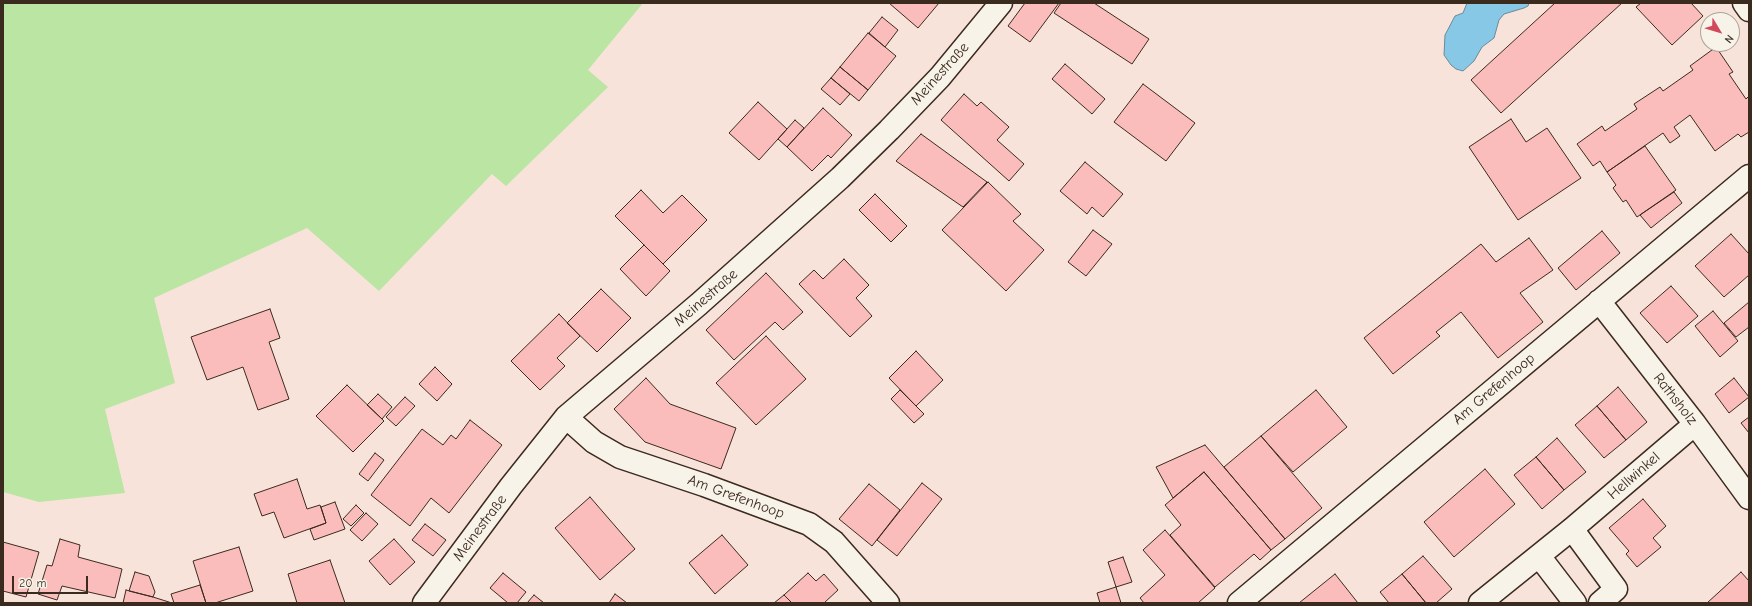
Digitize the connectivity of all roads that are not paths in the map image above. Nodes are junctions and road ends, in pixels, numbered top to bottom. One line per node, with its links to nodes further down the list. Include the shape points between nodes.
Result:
1 (1001, 3): 6 (street, Meinestraße, via 940,77 840,178 699,304)
2 (1744, 3): 3 (street)
3 (1749, 10)
4 (1749, 176): 5 (street, Am Grefenhoop)
5 (1599, 301): 7 (street, Rathsholz); 13 (street, Am Grefenhoop)
6 (566, 417): 11 (street, Meinestraße); 12 (street, Am Grefenhoop, via 594,442 620,457 809,524 834,542)
7 (1695, 424): 8 (street, Rathsholz); 9 (street, Hellwinkel)
8 (1749, 498)
9 (1572, 529): 10 (street, Hellwinkel); 16 (street, via 1616,589)
10 (1539, 556): 14 (street, Hellwinkel); 15 (street)
11 (424, 603)
12 (888, 603)
13 (1239, 603)
14 (1480, 603)
15 (1575, 603)
16 (1600, 603)

